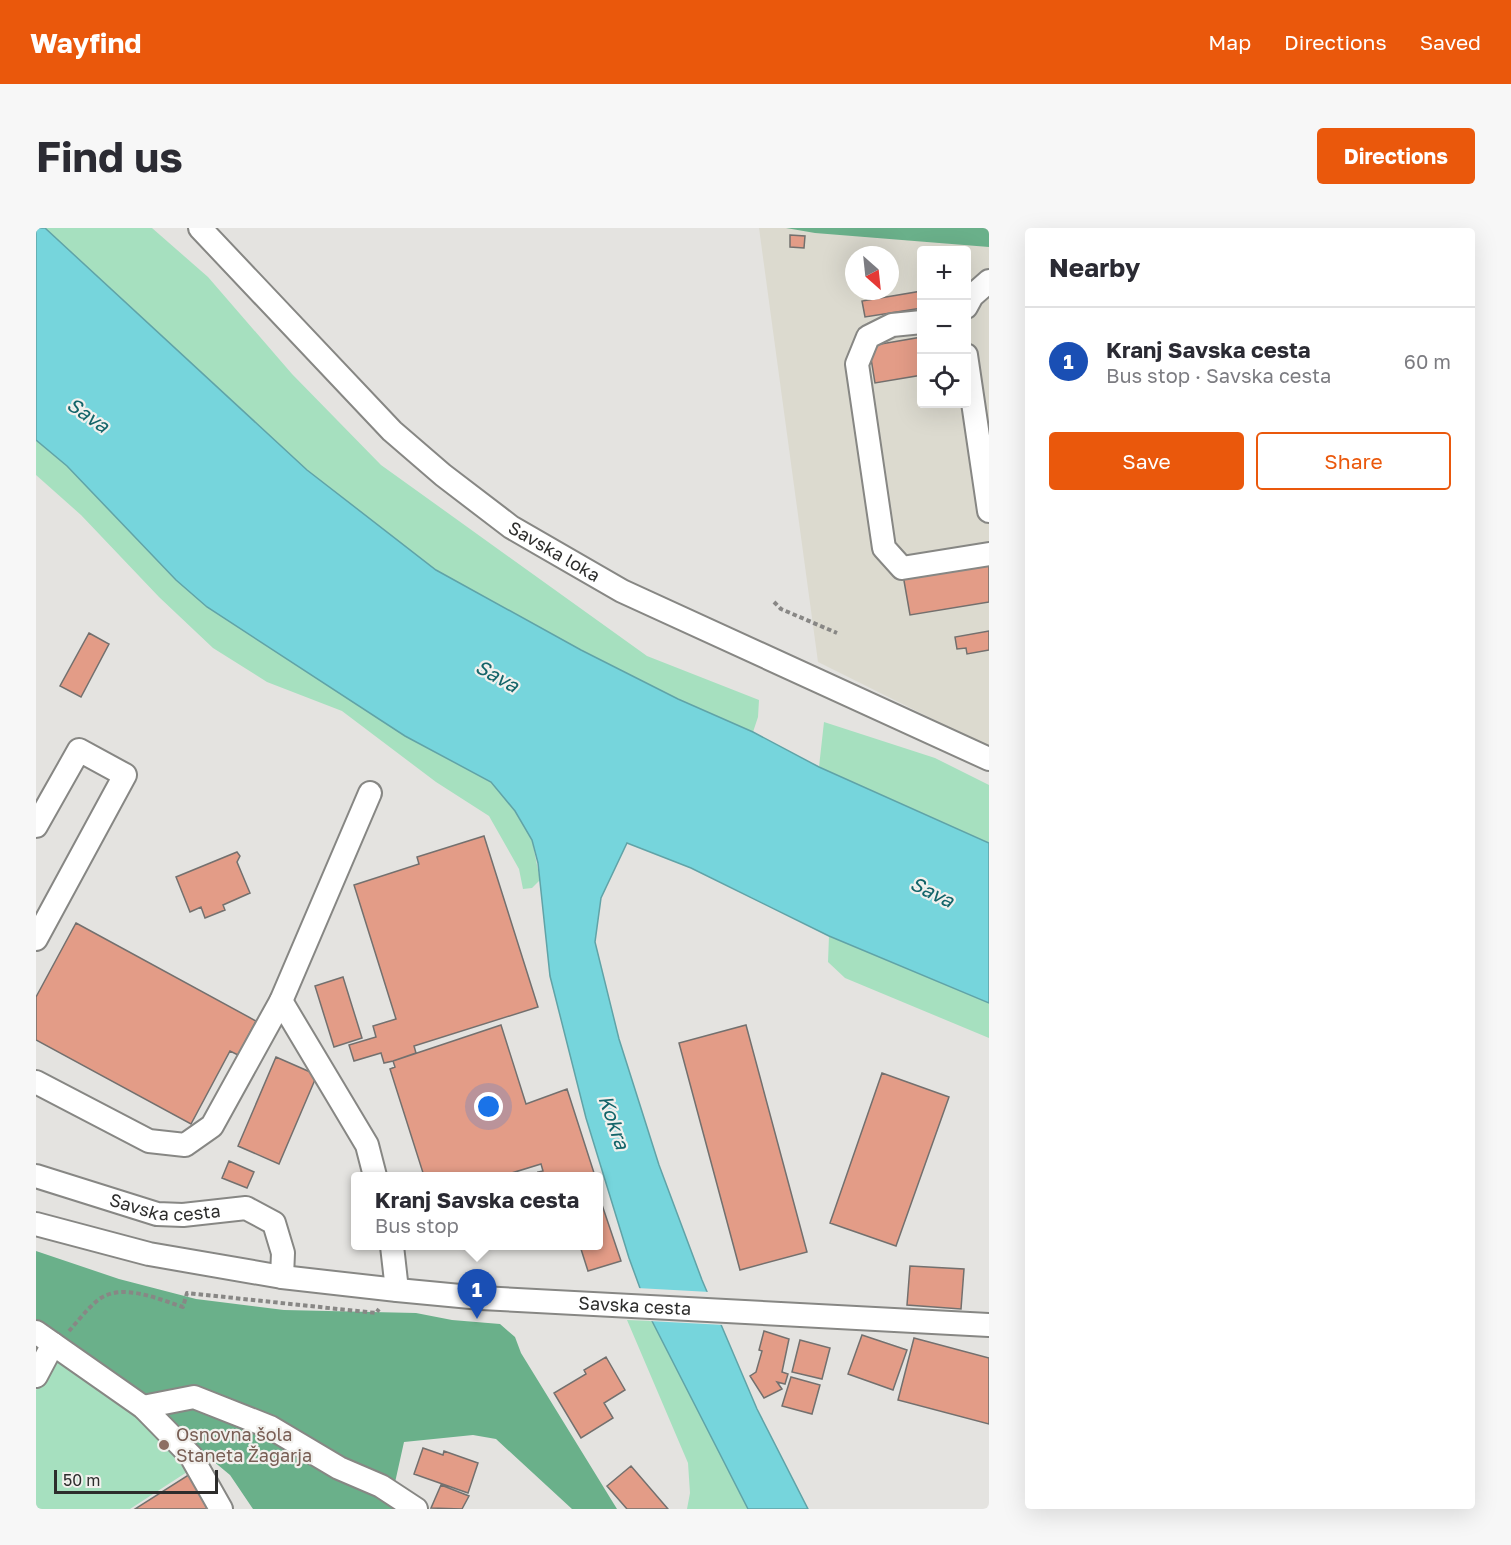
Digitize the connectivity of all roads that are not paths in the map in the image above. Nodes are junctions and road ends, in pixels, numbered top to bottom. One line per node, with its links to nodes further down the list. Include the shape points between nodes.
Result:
1 (200, 228): 8 (street, Savska loka, via 392,432 511,527 622,591)
2 (989, 281): 3 (street)
3 (970, 300)
4 (917, 323): 7 (street, via 892,326 868,337 857,364 884,548 902,568)
5 (971, 389): 6 (street)
6 (989, 511)
7 (989, 554)
8 (989, 759)
9 (370, 793): 12 (street)
10 (36, 826): 11 (street, via 79,750 125,775)
11 (36, 939)
12 (280, 1001): 13 (street, via 212,1126 185,1144 149,1141); 14 (street, via 368,1145)
13 (36, 1082)
14 (374, 1172)
15 (36, 1176): 18 (street, Savska cesta, via 157,1214 246,1208 274,1223 283,1253)
16 (36, 1224): 18 (street, Savska cesta, via 149,1254)
17 (392, 1250): 19 (street)
18 (282, 1277): 19 (street, Savska cesta)
19 (389, 1298): 20 (street, Savska cesta, via 603,1303)
20 (989, 1325)
21 (44, 1338): 22 (street); 23 (street)
22 (36, 1376)
23 (143, 1407): 24 (street, via 191,1456); 25 (street, via 194,1397 270,1427)
24 (221, 1509)
25 (416, 1509)

